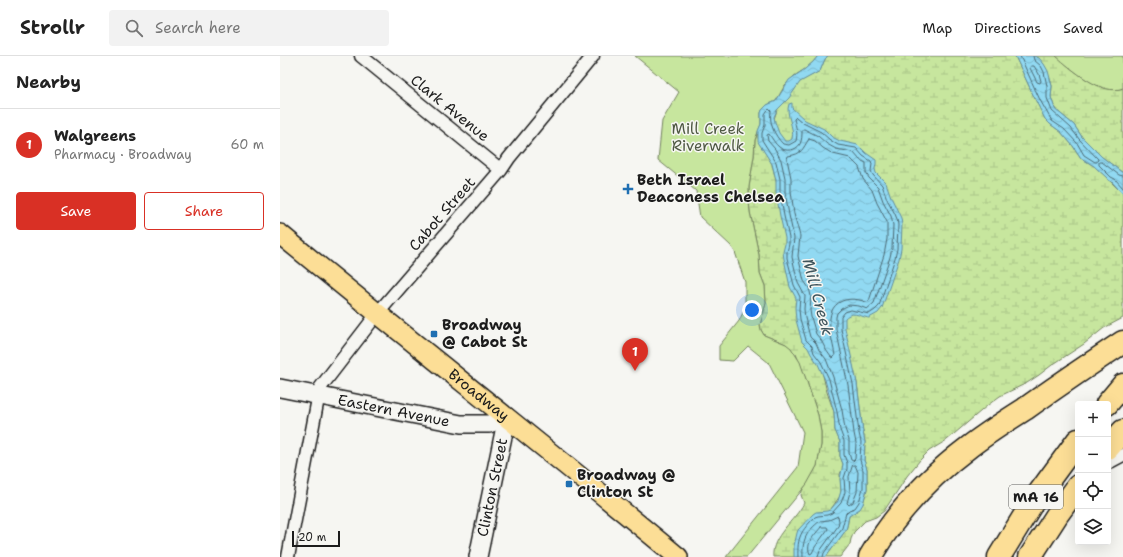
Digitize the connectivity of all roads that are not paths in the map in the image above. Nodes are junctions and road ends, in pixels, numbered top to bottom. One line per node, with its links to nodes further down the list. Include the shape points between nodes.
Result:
1 (361, 56): 3 (street, Clark Avenue)
2 (593, 56): 3 (street, Cabot Street)
3 (501, 170): 5 (street, Cabot Street)
4 (280, 234): 5 (main road, Broadway)
5 (377, 314): 9 (street, Cabot Street, via 320,388); 11 (main road, Broadway)
6 (1123, 342): 21 (highway, via 970,446 951,462 923,487 898,515)
7 (1123, 385): 10 (highway)
8 (280, 388): 9 (main road, Eastern Avenue)
9 (318, 396): 11 (main road, Eastern Avenue, via 461,424 489,424); 18 (street, Cabot Street)
10 (1110, 401)
11 (507, 417): 19 (main road, Clinton Street); 20 (main road, Broadway)
12 (1123, 431): 14 (highway)
13 (1075, 444): 22 (highway, MA 16, via 1034,500)
14 (1111, 445)
15 (1123, 455): 16 (street)
16 (1111, 461)
17 (1075, 490): 23 (highway, MA 16)
18 (288, 557)
19 (478, 557)
20 (678, 557)
21 (870, 557)
22 (999, 557)
23 (1030, 557)

